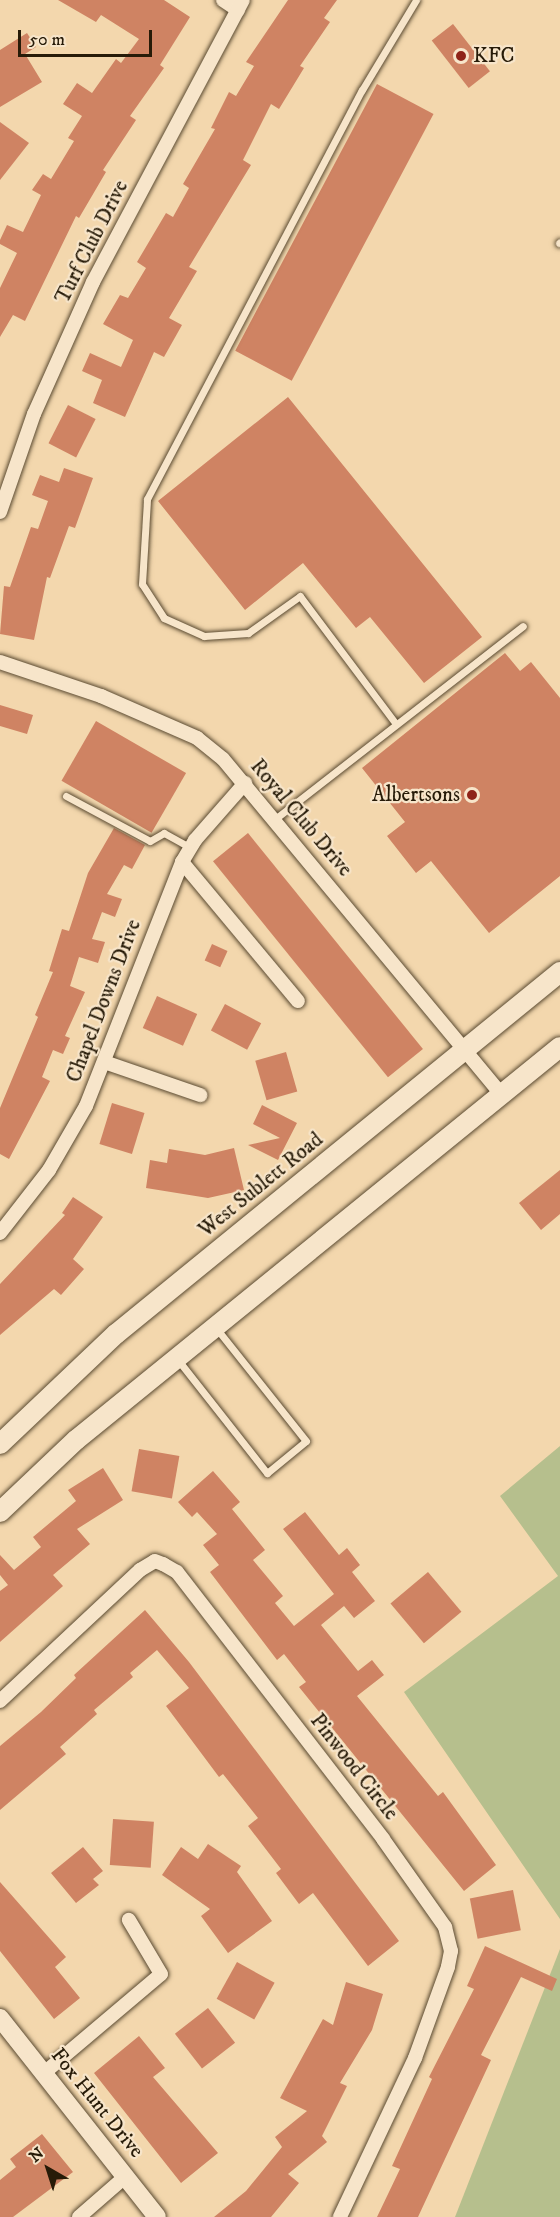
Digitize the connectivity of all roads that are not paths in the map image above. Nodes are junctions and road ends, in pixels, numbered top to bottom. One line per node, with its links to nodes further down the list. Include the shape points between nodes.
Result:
1 (223, 0): 3 (street)
2 (416, 0): 7 (lane, via 362,90 147,499 142,584 164,618 204,636 248,633 300,597)
3 (241, 5): 4 (street, Turf Club Drive, via 93,282 34,414)
4 (0, 512)
5 (523, 626): 7 (lane)
6 (0, 662): 8 (street, Royal Club Drive, via 100,696 197,738)
7 (396, 724): 10 (lane)
8 (245, 783): 10 (street, Royal Club Drive); 11 (street, Chapel Downs Drive)
9 (66, 796): 11 (lane, via 150,841 164,833)
10 (275, 819): 16 (street, Royal Club Drive)
11 (191, 848): 12 (street, Chapel Downs Drive)
12 (182, 862): 14 (street); 17 (street, Chapel Downs Drive)
13 (560, 972): 16 (main road, West Sublett Road)
14 (298, 1001)
15 (560, 1047): 18 (main road)
16 (466, 1048): 18 (street, Royal Club Drive); 23 (main road, West Sublett Road, via 116,1334)
17 (104, 1062): 19 (street); 20 (street, Chapel Downs Drive, via 86,1106 49,1170)
18 (501, 1094): 21 (main road)
19 (200, 1095)
20 (0, 1233)
21 (216, 1327): 22 (main road); 22 (lane, via 306,1440 267,1473)
22 (177, 1358): 24 (main road, via 76,1440)
23 (0, 1444)
24 (0, 1512)
25 (0, 1701): 32 (street, Pinwood Circle, via 140,1570 155,1561 163,1564 177,1572 383,1839 445,1928 451,1951 448,1967 415,2058)
26 (129, 1920): 28 (street, via 161,1974)
27 (0, 2018): 28 (street, Fox Hunt Drive)
28 (44, 2073): 29 (street, Fox Hunt Drive)
29 (126, 2176): 30 (street); 31 (street, Fox Hunt Drive)
30 (79, 2217)
31 (157, 2217)
32 (340, 2217)

